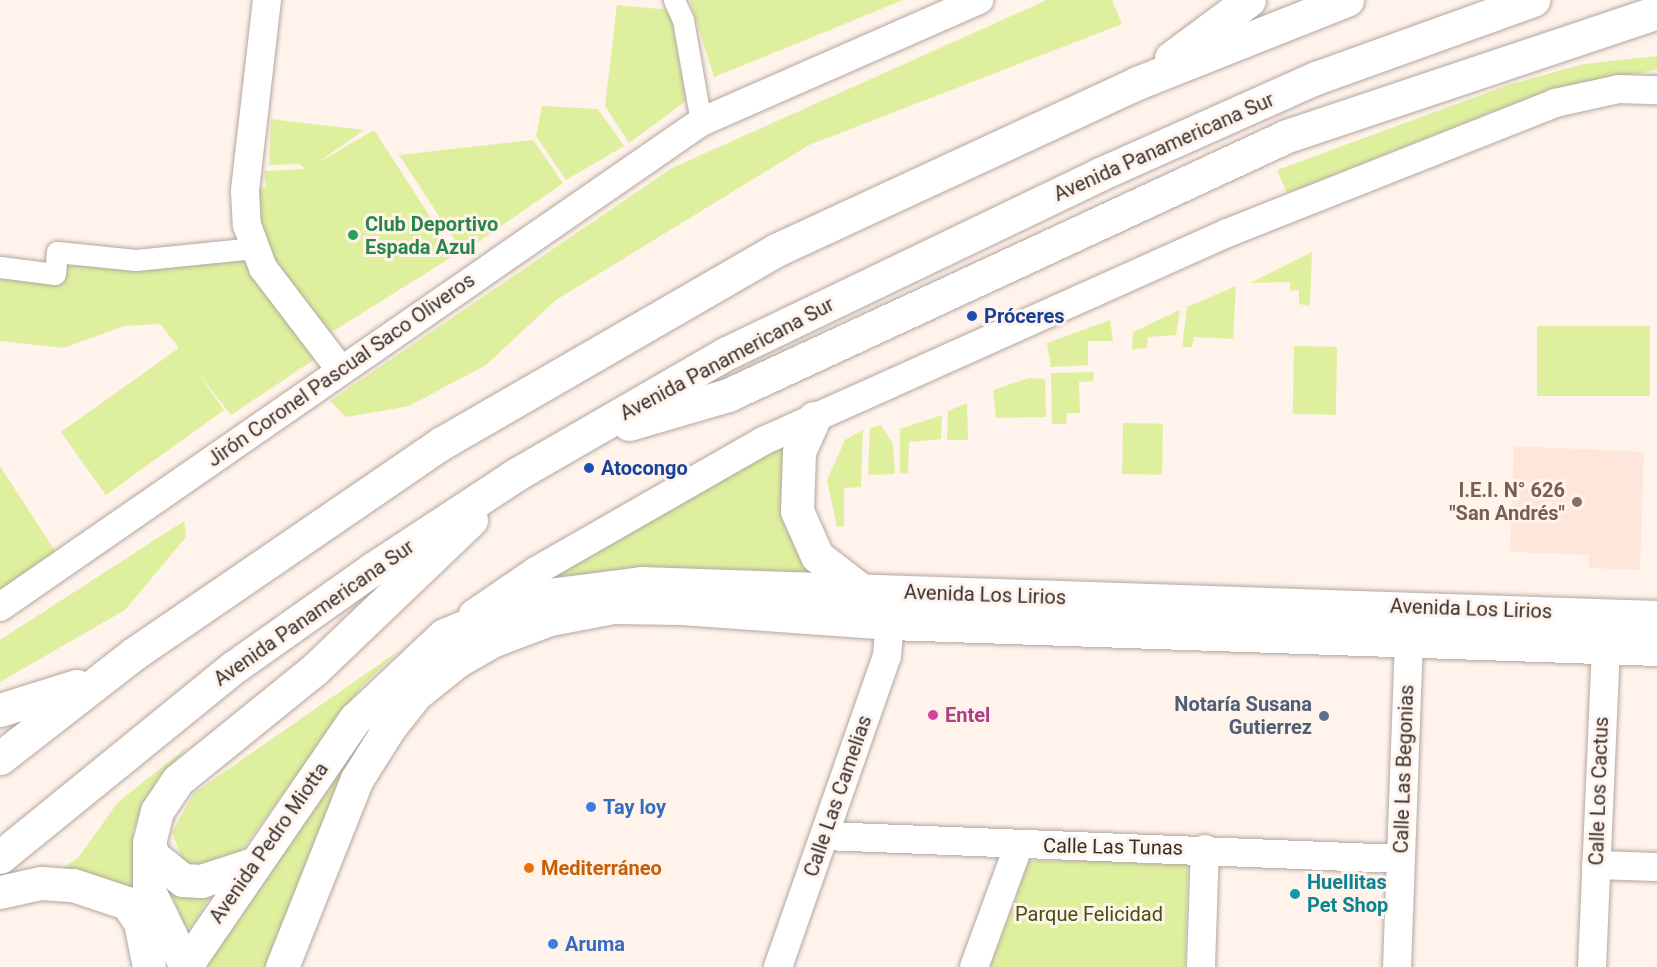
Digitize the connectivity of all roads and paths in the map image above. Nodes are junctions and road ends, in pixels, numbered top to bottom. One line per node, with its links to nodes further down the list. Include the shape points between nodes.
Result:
1 (267, 0): 13 (street, via 244,191)
2 (674, 0): 12 (street, via 683,20)
3 (979, 0): 12 (street, Jirón Coronel Pascual Saco Oliveros)
4 (1249, 0): 10 (main road)
5 (1347, 0): 10 (main road)
6 (1533, 0): 17 (main road, Avenida Panamericana Sur, via 1316,78 1100,174 727,353)
7 (1657, 12): 9 (main road)
8 (1657, 36): 9 (main road)
9 (1532, 50): 17 (main road, via 1287,136 728,394)
10 (1137, 83): 28 (main road, via 776,250 574,364 442,443)
11 (1657, 90): 16 (street, via 1619,89 1555,103 1481,131 1227,233)
12 (701, 122): 15 (street, Jirón Coronel Pascual Saco Oliveros)
13 (254, 248): 14 (street, via 136,260 57,252 55,274); 15 (street, via 262,268)
14 (0, 267)
15 (340, 369): 20 (street, Jirón Coronel Pascual Saco Oliveros)
16 (813, 418): 19 (main road, via 799,452 797,511 818,556); 25 (street, via 713,466 536,571)
17 (573, 441): 18 (main road, Avenida Panamericana Sur)
18 (517, 474): 34 (main road, via 315,669 178,780 157,811); 37 (main road, Avenida Panamericana Sur, via 234,667)
19 (861, 590): 24 (main road, Avenida Los Lirios); 25 (main road, Avenida Los Lirios, via 614,584 533,598)
20 (0, 607)
21 (1607, 615): 22 (main road, Avenida Los Lirios); 24 (main road, Avenida Los Lirios); 26 (street, Calle Los Cactus)
22 (1657, 617)
23 (890, 623): 24 (main road, Avenida Los Lirios); 31 (main road, Avenida Los Lirios, via 613,607 550,619 494,640 457,661 416,694); 33 (street, Calle Las Camelias, via 887,656)
24 (1410, 623): 26 (main road, Avenida Los Lirios); 38 (street, Calle Las Begonias)
25 (444, 634): 30 (main road, Avenida Los Lirios)
26 (1605, 647): 27 (main road, Avenida Los Lirios); 40 (street, Calle Los Cactus)
27 (1657, 649)
28 (106, 675): 29 (main road); 32 (main road)
29 (0, 710)
30 (355, 719): 39 (main road, Avenida Pedro Miotta)
31 (389, 729): 45 (main road, Avenida Pedro Miotta, via 357,779)
32 (0, 758)
33 (825, 836): 35 (street, Calle Las Tunas); 46 (street, Calle Las Camelias)
34 (149, 843): 39 (main road, via 153,855 183,880 201,881); 43 (main road, via 149,891)
35 (1019, 844): 36 (street, Calle Las Tunas); 47 (street)
36 (1205, 849): 38 (street, Calle Las Tunas); 48 (street)
37 (0, 857)
38 (1401, 859): 49 (street, Calle Las Begonias)
39 (253, 864): 43 (main road, Avenida Pedro Miotta)
40 (1596, 865): 41 (street); 50 (street, Calle Los Cactus)
41 (1657, 867)
42 (0, 892): 44 (main road, via 41,883 73,885 127,903 140,922)
43 (185, 966)
44 (149, 967)
45 (282, 967)
46 (778, 967)
47 (974, 967)
48 (1201, 967)
49 (1397, 967)
50 (1592, 967)

